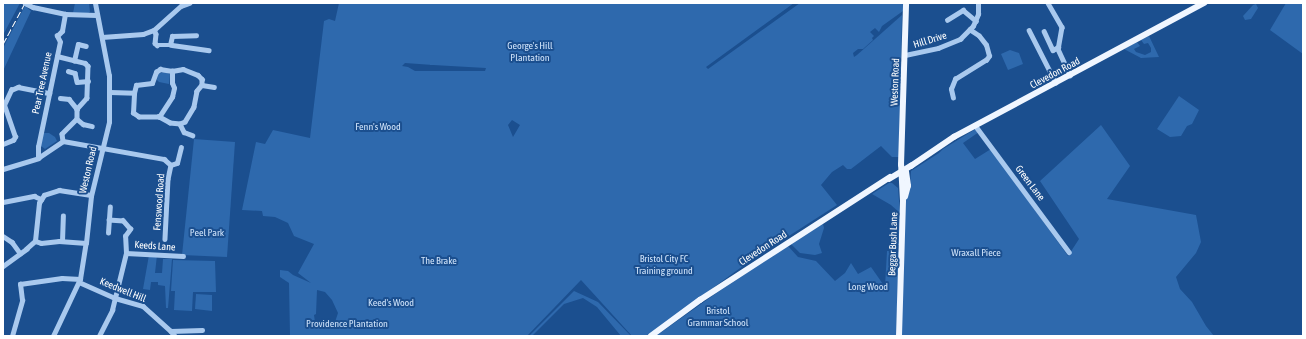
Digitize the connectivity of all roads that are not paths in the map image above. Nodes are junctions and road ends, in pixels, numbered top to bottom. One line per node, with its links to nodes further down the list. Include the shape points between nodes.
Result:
1 (25, 3): 8 (street, bridge, via 32,7)
2 (95, 3): 9 (street, Weston Road)
3 (189, 3): 12 (street, via 181,6)
4 (906, 3): 22 (main road, Weston Road)
5 (978, 3): 11 (street, Hill Drive)
6 (1048, 3): 20 (street, via 1062,28)
7 (1204, 3): 27 (main road, Clevedon Road)
8 (65, 14): 9 (street); 23 (street, Pear Tree Avenue, via 62,31 57,36 60,42)
9 (96, 15): 17 (street, Weston Road)
10 (947, 20): 11 (street, Hill Drive, via 952,14 963,10)
11 (976, 21): 13 (street, Hill Drive)
12 (154, 30): 17 (street, via 143,34); 18 (street, via 156,44)
13 (970, 30): 22 (street, Hill Drive, via 960,39 948,44); 36 (street, via 986,45 989,56 955,79)
14 (1029, 30): 29 (street)
15 (1044, 30): 20 (street, via 1053,50)
16 (196, 35): 18 (street, via 172,36)
17 (102, 37): 33 (street, Weston Road)
18 (170, 45): 21 (street)
19 (86, 46): 24 (street, via 78,44 74,48)
20 (1058, 48): 27 (street)
21 (209, 50)
22 (905, 55): 53 (main road, Weston Road)
23 (57, 56): 24 (street); 34 (street, Pear Tree Avenue)
24 (74, 61): 28 (street, via 87,64)
25 (68, 71): 28 (street, via 75,73 76,85)
26 (172, 71): 30 (street, via 183,69 198,75 202,79); 35 (street, via 163,68 158,70 152,83 136,85); 40 (street, via 172,97)
27 (1070, 76): 29 (main road, Clevedon Road)
28 (88, 81): 39 (street, via 88,98)
29 (1056, 83): 44 (main road, Clevedon Road)
30 (202, 85): 31 (street); 43 (street, via 197,91 194,107 185,122)
31 (214, 87)
32 (67, 92): 38 (street)
33 (110, 92): 35 (street); 49 (street, Weston Road, via 109,122)
34 (49, 93): 41 (street, via 13,88 4,102); 51 (street, Pear Tree Avenue, via 38,146)
35 (134, 94): 40 (street, via 131,114)
36 (951, 95)
37 (60, 98): 38 (street)
38 (68, 99): 39 (street)
39 (77, 109): 42 (street)
40 (159, 116): 43 (street, via 170,123)
41 (5, 117): 48 (street, via 15,137)
42 (77, 119): 45 (street, via 82,124); 47 (street, via 62,134)
43 (180, 124): 46 (street, via 184,132)
44 (975, 125): 53 (main road, Clevedon Road); 70 (street, Green Lane)
45 (92, 126)
46 (192, 135)
47 (63, 141): 49 (street, Fenswood Road); 51 (street)
48 (3, 144)
49 (103, 148): 52 (street, Fenswood Road, via 164,159); 57 (street, Weston Road)
50 (181, 150): 52 (street, via 179,164)
51 (38, 158): 54 (street)
52 (171, 165): 66 (street, Fenswood Road)
53 (903, 168): 55 (main road, Clevedon Road); 56 (main road, Beggar Bush Lane); 59 (main road, Beggar Bush Lane, via 908,186)
54 (3, 169)
55 (889, 179): 56 (main road); 83 (main road, Clevedon Road, via 700,300)
56 (903, 184): 59 (main road, Beggar Bush Lane)
57 (91, 195): 58 (street, via 59,190 47,193); 69 (street, Weston Road)
58 (41, 199): 60 (street, via 34,196); 67 (street)
59 (903, 201): 84 (main road, Beggar Bush Lane)
60 (3, 202)
61 (110, 207): 63 (street)
62 (62, 216): 68 (street)
63 (108, 220): 64 (street); 72 (street, via 123,221 131,231 125,236)
64 (108, 233)
65 (3, 236): 71 (street, via 12,242)
66 (165, 239)
67 (35, 241): 68 (street); 71 (street)
68 (62, 241): 69 (street)
69 (86, 243): 75 (street, Weston Road)
70 (1070, 252)
71 (20, 253): 74 (street)
72 (126, 253): 73 (street, Keeds Lane); 76 (street)
73 (183, 256)
74 (3, 266)
75 (79, 280): 76 (street, Keedwell Hill); 79 (street, via 62,278 20,284 22,300); 80 (street, Weston Road)
76 (115, 298): 78 (street, Keedwell Hill, via 143,306); 81 (street)
77 (202, 330): 78 (street)
78 (171, 331): 82 (street, Keedwell Hill)
79 (12, 336)
80 (52, 336)
81 (99, 336)
82 (175, 336)
83 (651, 336)
84 (899, 336)

